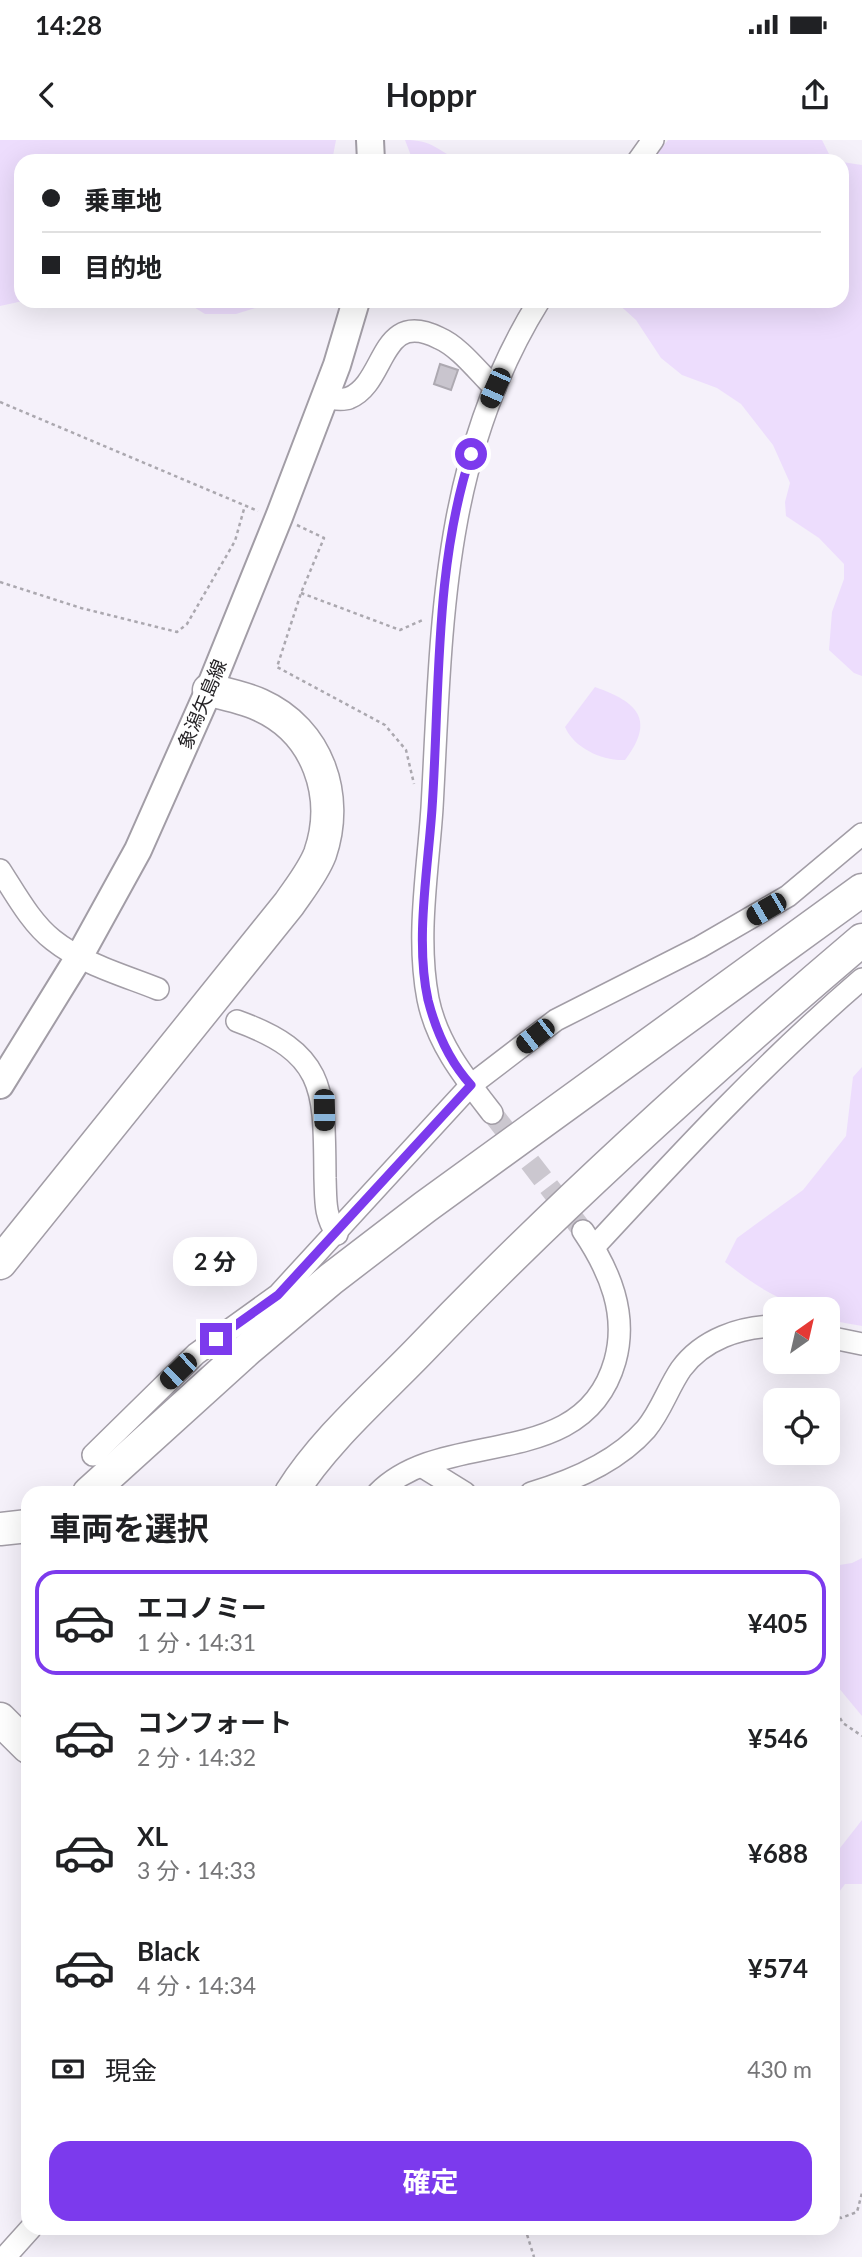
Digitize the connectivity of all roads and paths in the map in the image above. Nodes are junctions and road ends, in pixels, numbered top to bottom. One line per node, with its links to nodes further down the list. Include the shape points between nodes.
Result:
1 (354, 308): 4 (main road, 象潟矢島線)
2 (535, 308): 3 (street)
3 (495, 388): 4 (street, via 442,338 417,329 403,332 361,391 348,400); 10 (street, via 464,475 450,543)
4 (323, 398): 7 (main road, 象潟矢島線)
5 (0, 402): 6 (path)
6 (244, 507): 7 (path); 8 (path, via 235,541 187,624 177,632)
7 (279, 517): 9 (path, via 324,538); 11 (main road, 象潟矢島線)
8 (0, 582)
9 (300, 593): 10 (path, via 400,630); 12 (path, via 276,667 385,726 406,750)
10 (444, 611): 22 (street, via 424,949 428,999 456,1069)
11 (209, 690): 17 (main road, 象潟矢島線, via 138,850); 24 (highway, via 273,736 291,755 303,775 309,799 303,846 275,891); 26 (highway, via 260,705 284,720 309,746 325,780 328,803 319,856 289,904)
12 (414, 786)
13 (862, 834): 22 (street, via 788,896 556,1020)
14 (0, 870): 17 (street, via 51,939)
15 (862, 890): 32 (highway, via 352,1263 248,1349)
16 (862, 940): 33 (highway, via 726,1055 467,1301)
17 (79, 957): 19 (street); 21 (main road, 象潟矢島線)
18 (862, 979): 31 (street, via 806,1027 589,1239 621,1312 620,1346 610,1377 591,1406 564,1427 524,1442)
19 (158, 989)
20 (237, 1021): 25 (street, via 271,1033 296,1051 316,1077 324,1110 326,1218)
21 (0, 1085)
22 (471, 1085): 23 (street); 25 (street)
23 (492, 1113)
24 (0, 1234)
25 (337, 1234): 30 (street, via 278,1295 196,1354)
26 (0, 1263)
27 (763, 1327): 36 (street, via 732,1331 698,1353 681,1369 646,1429 616,1457)
28 (840, 1339): 29 (street)
29 (862, 1344)
30 (93, 1455)
31 (423, 1467): 34 (street); 35 (street)
32 (97, 1486)
33 (297, 1486)
34 (385, 1486)
35 (454, 1486)
36 (554, 1486)
37 (21, 1527): 38 (highway)
38 (0, 1529)
39 (840, 1718): 41 (path)
40 (0, 1719): 42 (highway)
41 (862, 1736)
42 (21, 1740)
43 (862, 2193): 44 (path, via 857,2212)
44 (840, 2217)
45 (25, 2235): 47 (street)
46 (527, 2235): 48 (path)
47 (5, 2257)
48 (534, 2257)

